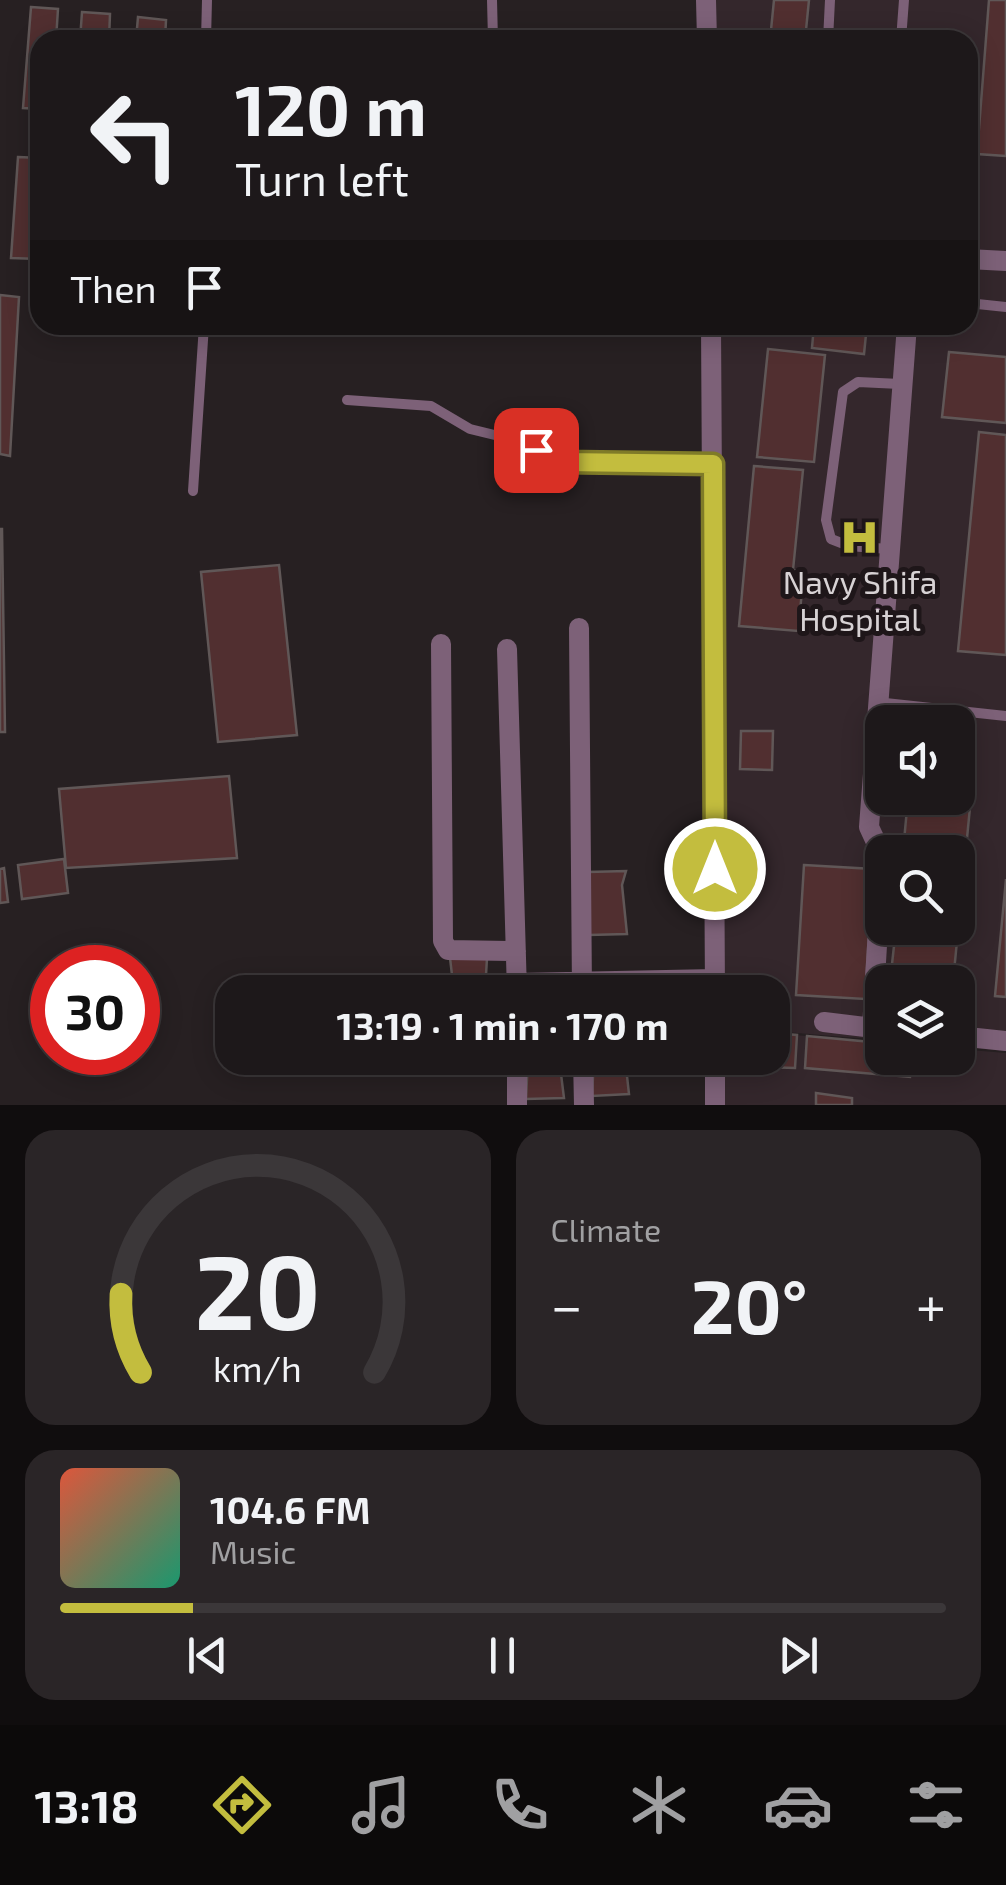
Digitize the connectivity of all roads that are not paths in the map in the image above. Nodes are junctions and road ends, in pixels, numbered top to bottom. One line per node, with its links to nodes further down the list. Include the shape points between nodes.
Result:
1 (198, 0): 2 (lane)
2 (207, 0): 7 (lane)
3 (492, 0): 8 (lane)
4 (706, 0): 9 (street)
5 (830, 0): 10 (lane)
6 (904, 0): 11 (lane)
7 (206, 30)
8 (493, 30)
9 (707, 30)
10 (828, 30)
11 (902, 30)
12 (978, 260): 13 (street)
13 (1006, 261)
14 (978, 304): 15 (lane)
15 (1006, 307)
16 (203, 335): 22 (lane)
17 (711, 335): 21 (street)
18 (906, 335): 19 (street)
19 (900, 384): 23 (street); 23 (lane, via 869,380 843,392 826,520 839,544)
20 (347, 400): 21 (lane, via 431,406 470,428 564,462)
21 (713, 464): 33 (street)
22 (194, 491)
23 (888, 549): 27 (street)
24 (580, 628): 32 (street)
25 (441, 644): 30 (street, via 443,941 448,950)
26 (507, 649): 30 (street)
27 (876, 702): 28 (lane); 29 (street)
28 (1006, 716)
29 (873, 835)
30 (516, 951): 31 (street)
31 (517, 975)
32 (582, 975)
33 (715, 975)
34 (824, 1022): 35 (street)
35 (865, 1027)
36 (975, 1038): 37 (street)
37 (1006, 1041)
38 (517, 1075): 41 (street)
39 (583, 1075): 42 (street)
40 (715, 1075): 43 (street)
41 (517, 1105)
42 (584, 1105)
43 (715, 1105)

